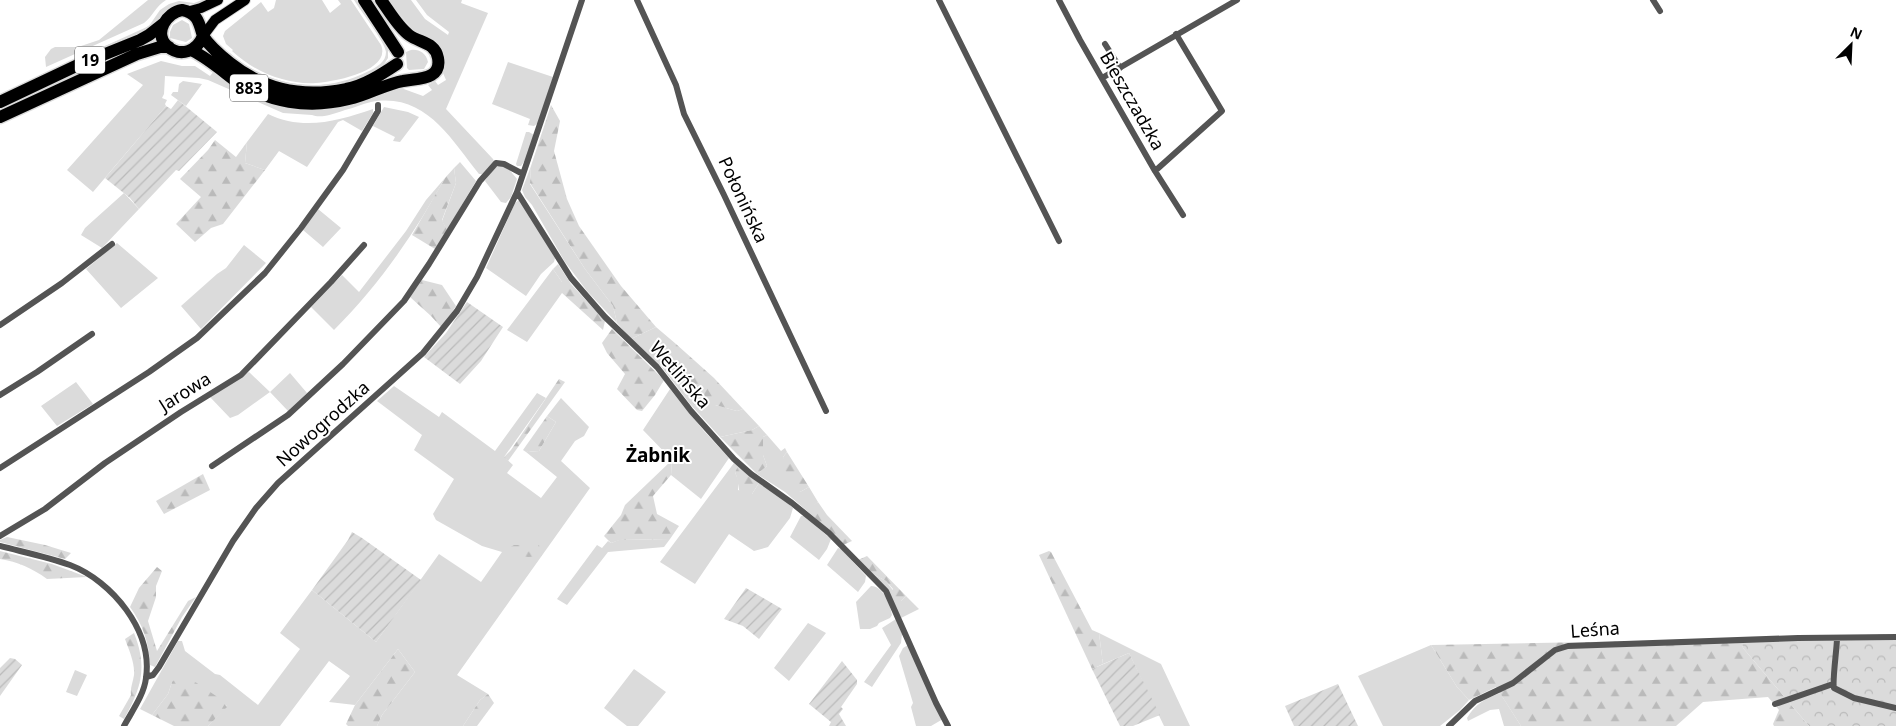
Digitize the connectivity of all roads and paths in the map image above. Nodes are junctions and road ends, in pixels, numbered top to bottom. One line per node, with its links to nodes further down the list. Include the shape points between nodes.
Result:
1 (218, 0): 12 (main road, 19)
2 (245, 0): 15 (main road, via 215,20)
3 (364, 0): 20 (highway)
4 (381, 0): 16 (highway, 883, via 409,35)
5 (582, 0): 28 (street)
6 (637, 0): 37 (street, Połonińska, via 676,85 684,114)
7 (938, 0): 31 (street)
8 (1059, 0): 22 (street, Bieszczadzka)
9 (1238, 0): 14 (street)
10 (1653, 0): 11 (street)
11 (1660, 10)
12 (190, 11): 13 (highway, 19, via 176,11); 15 (highway, via 199,20)
13 (163, 24): 18 (highway, via 163,39); 24 (highway, 19, via 140,40)
14 (1176, 34): 21 (street); 27 (street, via 1222,111)
15 (203, 36): 19 (highway); 20 (highway, 883, via 241,72 282,90 304,93 319,94 364,83)
16 (422, 42): 20 (highway, 883, via 400,48); 23 (highway, 883, via 434,49 438,66 429,77)
17 (1105, 44): 21 (street)
18 (168, 47): 19 (highway, 19); 26 (highway, 19, via 137,54)
19 (192, 50): 23 (highway, 883, via 247,87 279,100 302,104 328,104 351,99)
20 (398, 58): 23 (highway, via 401,75)
21 (1120, 68): 22 (street)
22 (1102, 78): 27 (street, Bieszczadzka)
23 (408, 80)
24 (0, 102)
25 (378, 105): 39 (street, via 378,111 343,170 265,273 197,338)
26 (0, 117)
27 (1155, 170): 30 (street, Bieszczadzka)
28 (523, 174): 29 (street); 38 (street, via 496,163 480,181 404,301 288,415)
29 (517, 192): 44 (street, Nowogrodzka, via 477,277 453,316 423,353 261,502 233,541 159,667 153,675); 49 (street, Wetlińska, via 571,278 657,368 734,459 829,533 886,591)
30 (1184, 215)
31 (1059, 241)
32 (112, 244): 34 (street)
33 (364, 245): 40 (street, Jarowa, via 241,374 105,463 45,509)
34 (0, 325)
35 (92, 334): 36 (street)
36 (0, 394)
37 (826, 411)
38 (212, 466)
39 (0, 468)
40 (0, 536)
41 (0, 546): 44 (street, via 70,565 102,583 137,626)
42 (1896, 637): 43 (street, Leśna)
43 (1837, 638): 45 (street); 50 (street, Leśna, via 1561,647 1513,683 1475,701)
44 (146, 677): 48 (street)
45 (1833, 684): 46 (street); 47 (street, via 1846,695)
46 (1774, 704)
47 (1896, 708)
48 (124, 726)
49 (948, 726)
50 (1449, 726)

